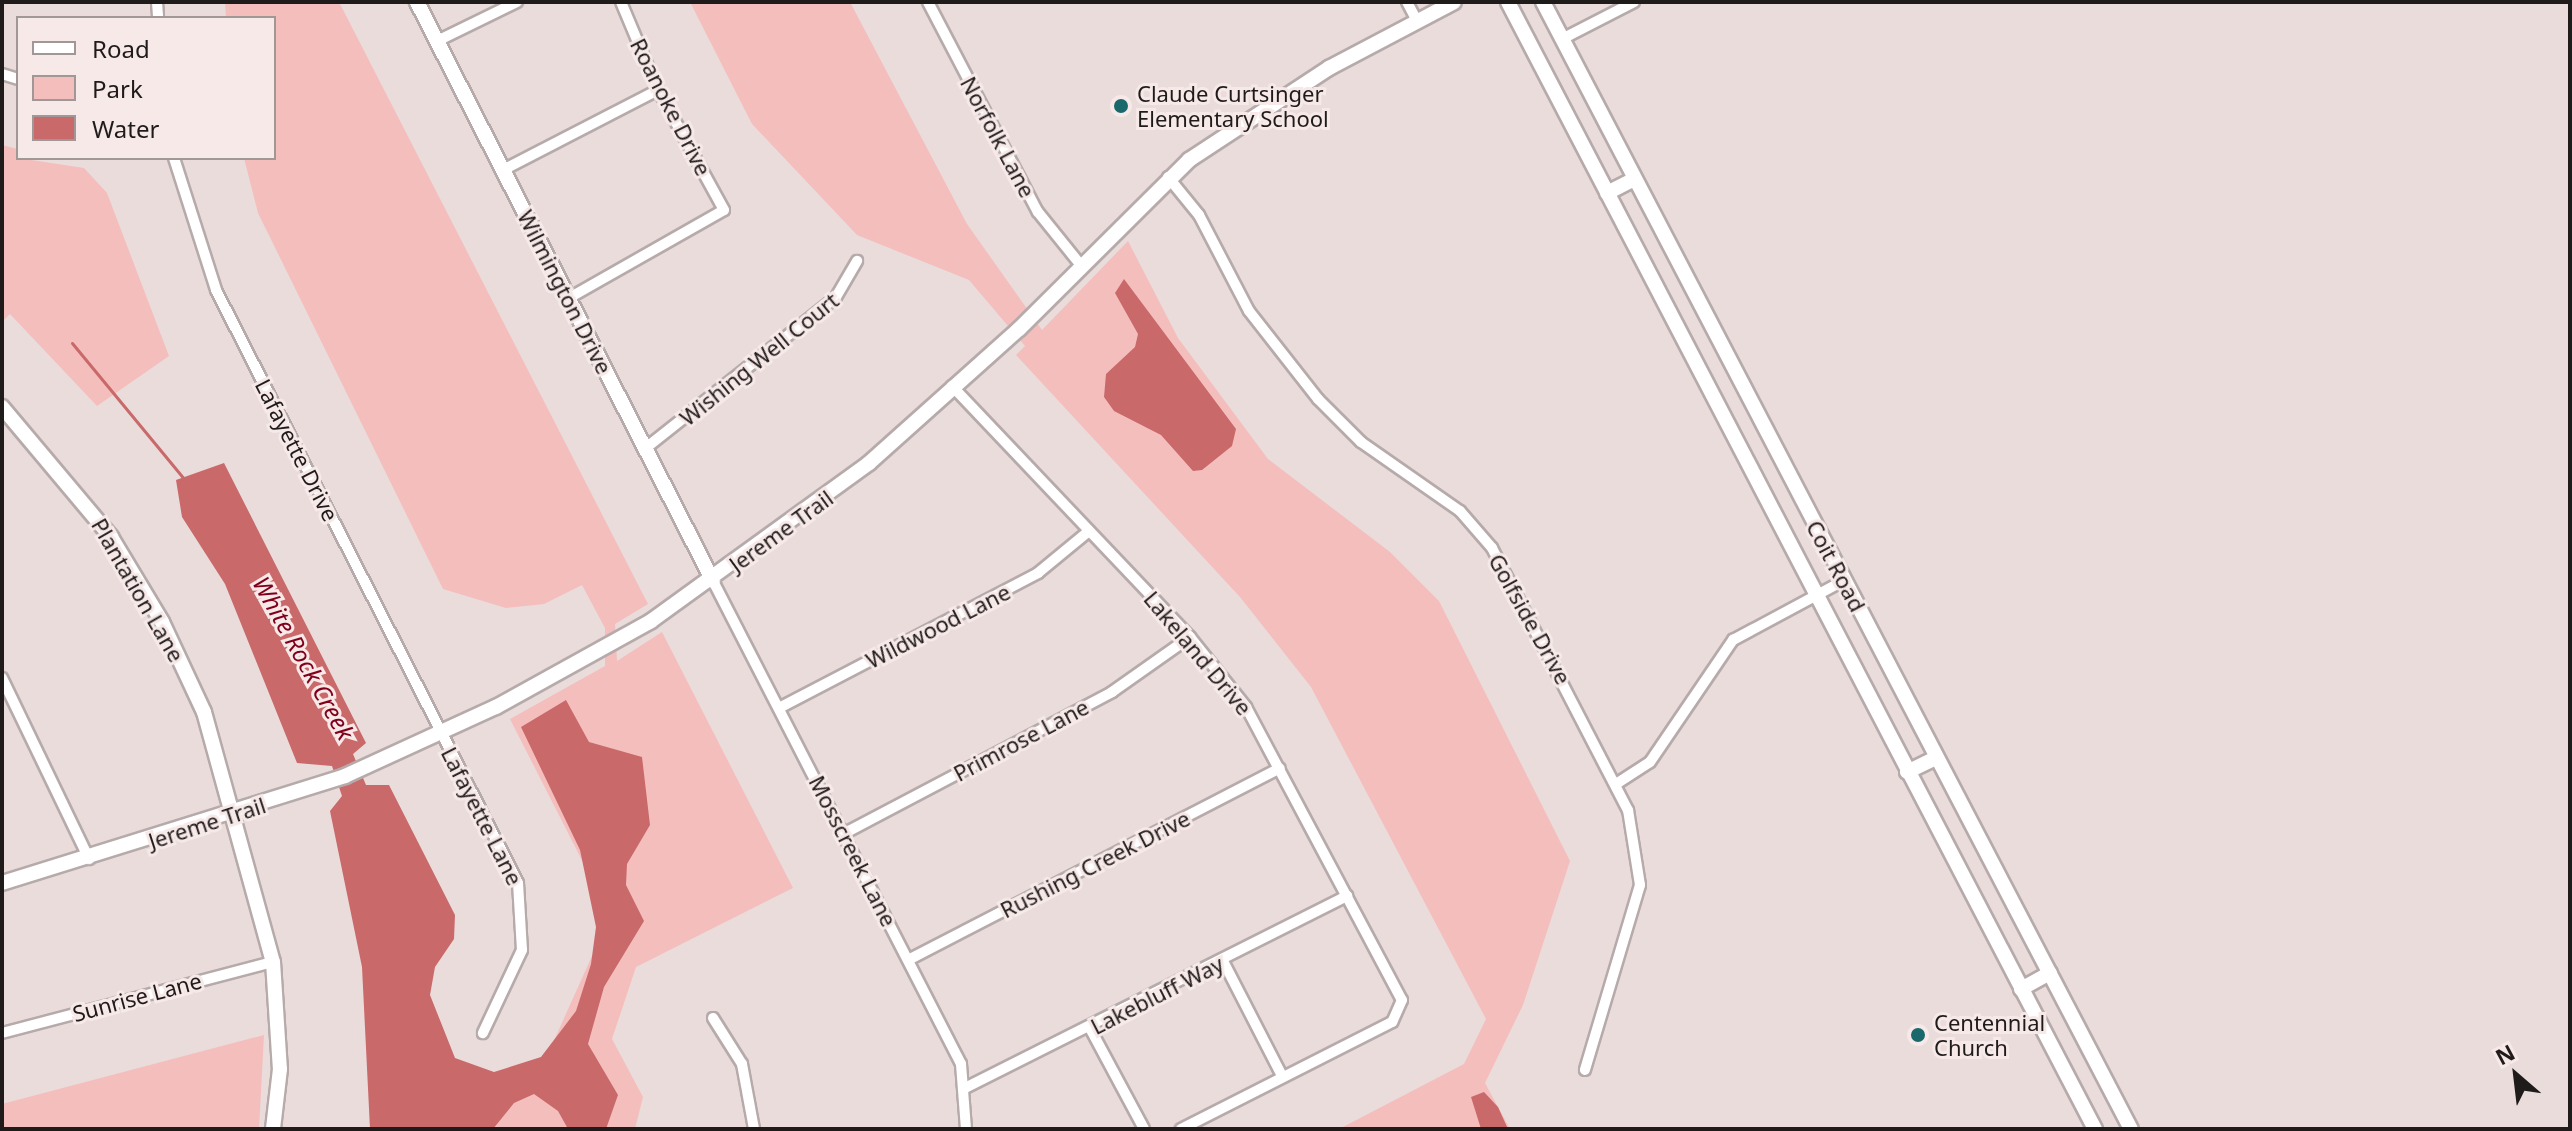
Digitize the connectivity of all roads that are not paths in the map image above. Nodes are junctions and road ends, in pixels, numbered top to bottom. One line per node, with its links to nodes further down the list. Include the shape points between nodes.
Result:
1 (417, 2): 12 (street, Wilmington Drive)
2 (517, 2): 12 (street)
3 (621, 2): 13 (street, Roanoke Drive)
4 (928, 2): 20 (street, Norfolk Lane, via 1038,212)
5 (1407, 2): 10 (street)
6 (1454, 2): 10 (street, Jereme Trail)
7 (1508, 2): 18 (street, Coit Road)
8 (1543, 2): 11 (street, Coit Road)
9 (1634, 2): 11 (street)
10 (1417, 21): 16 (street, Jereme Trail, via 1271,103)
11 (1562, 39): 17 (street, Coit Road)
12 (437, 41): 15 (street, Wilmington Drive)
13 (658, 90): 15 (street); 21 (street, Roanoke Drive, via 724,210)
14 (175, 160): 32 (street, Lafayette Drive, via 216,290)
15 (503, 170): 21 (street, Wilmington Drive)
16 (1168, 177): 20 (street, Jereme Trail); 36 (street, Golfside Drive, via 1199,215 1249,311 1318,399 1361,442 1460,511 1492,548)
17 (1634, 179): 18 (street); 27 (street, Coit Road)
18 (1607, 193): 28 (street, Coit Road)
19 (857, 261): 24 (street, Wishing Well Court, via 836,297)
20 (1080, 264): 22 (street, Jereme Trail)
21 (569, 298): 24 (street, Wilmington Drive)
22 (952, 386): 25 (street, Lakeland Drive); 26 (street, Jereme Trail, via 830,495)
23 (2, 407): 37 (street, Plantation Lane, via 78,490 162,622 204,712)
24 (647, 447): 26 (street, Wilmington Drive)
25 (1089, 531): 29 (street, Lakeland Drive); 31 (street, Wildwood Lane, via 1038,573)
26 (713, 581): 31 (street, Mosscreek Lane); 32 (street, Jereme Trail, via 612,644)
27 (1843, 581): 28 (street); 33 (street, Coit Road)
28 (1816, 595): 35 (street, Coit Road); 36 (street, via 1733,640 1650,762)
29 (1190, 637): 34 (street, Lakeland Drive, via 1246,707); 38 (street, Primrose Lane, via 1112,692)
30 (2, 678): 39 (street)
31 (779, 708): 38 (street, Mosscreek Lane)
32 (441, 733): 37 (street, Jereme Trail); 50 (street, Lafayette Lane, via 525,910 516,968)
33 (1936, 758): 35 (street); 45 (street, Coit Road)
34 (1280, 768): 41 (street, Lakeland Drive); 42 (street, Rushing Creek Drive)
35 (1907, 772): 46 (street, Coit Road)
36 (1616, 784): 51 (street, Golfside Drive, via 1639,841 1640,885)
37 (235, 815): 39 (street, Jereme Trail); 44 (street, Plantation Lane)
38 (845, 833): 42 (street, Mosscreek Lane)
39 (89, 859): 40 (street, Jereme Trail)
40 (2, 883)
41 (1347, 896): 43 (street, Lakebluff Way); 52 (street, Lakeland Drive, via 1402,1007 1392,1022)
42 (910, 959): 53 (street, Mosscreek Lane)
43 (1223, 961): 48 (street, Lakebluff Way); 52 (street)
44 (273, 962): 49 (street, Sunrise Lane); 54 (street, Plantation Lane, via 280,1069)
45 (2050, 973): 46 (street); 60 (street, Coit Road)
46 (2021, 989): 59 (street, Coit Road)
47 (713, 1018): 55 (street, via 742,1064)
48 (1091, 1030): 53 (street, Lakebluff Way); 57 (street)
49 (2, 1033)
50 (483, 1033)
51 (1585, 1070)
52 (1282, 1076): 58 (street)
53 (965, 1088): 56 (street, Mosscreek Lane)
54 (273, 1129)
55 (754, 1129)
56 (966, 1129)
57 (1144, 1129)
58 (1181, 1129)
59 (2095, 1129)
60 (2131, 1129)

